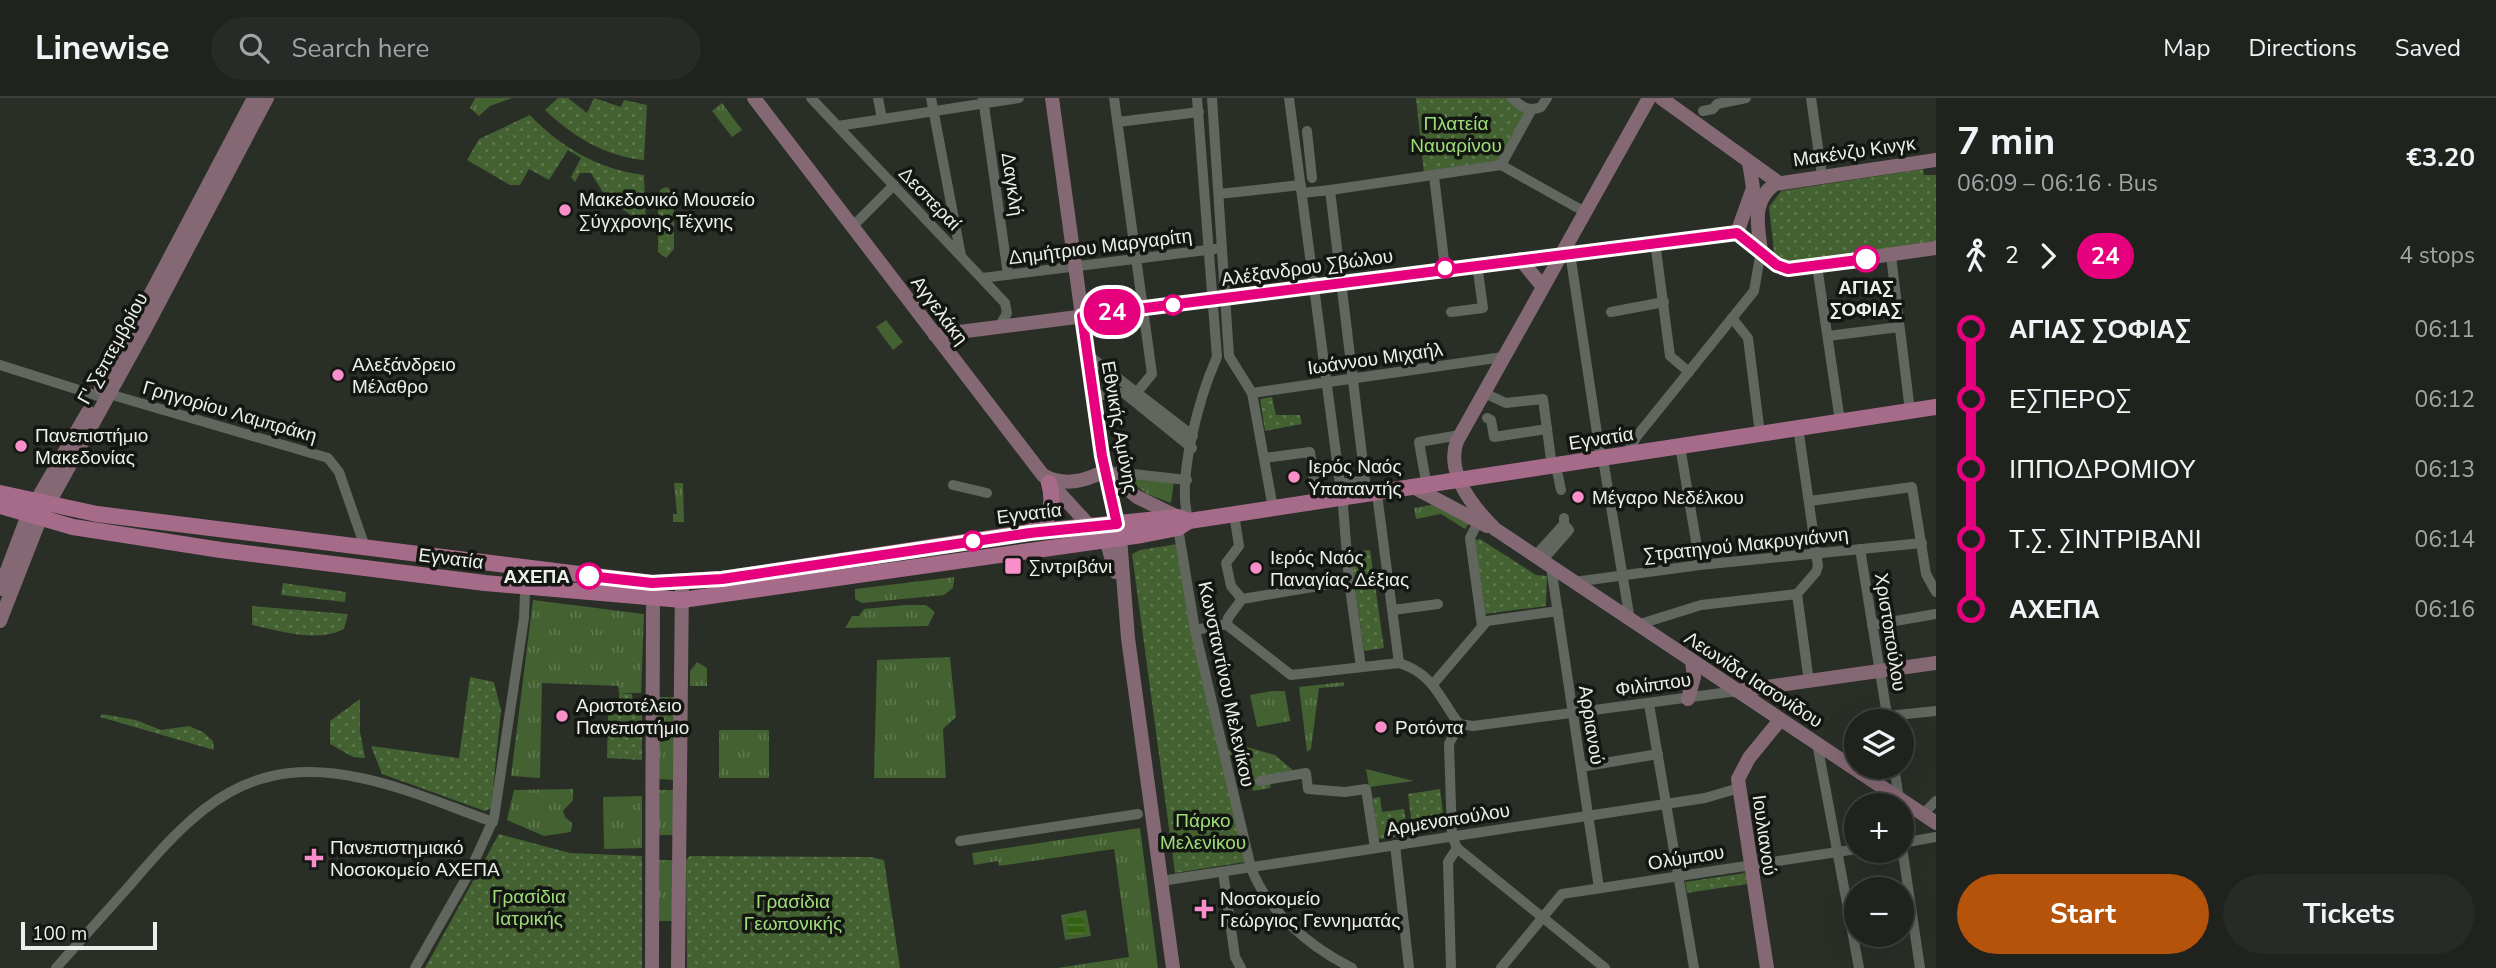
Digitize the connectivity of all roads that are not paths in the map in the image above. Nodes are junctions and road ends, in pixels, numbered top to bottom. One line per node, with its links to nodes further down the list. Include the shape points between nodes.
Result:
1 (254, 98): 43 (main road, Γ' Σεπτεμβρίου)
2 (267, 98): 43 (main road, Γ' Σεπτεμβρίου)
3 (755, 98): 40 (main road, Αγγελάκη)
4 (811, 98): 26 (street, Δεσπεραί)
5 (878, 98): 24 (street)
6 (931, 98): 21 (street)
7 (1019, 98): 19 (street)
8 (1052, 98): 56 (main road, Εθνικής Αμύνης)
9 (1114, 98): 25 (street)
10 (1198, 98): 23 (street)
11 (1212, 98): 38 (street)
12 (1289, 98): 36 (street)
13 (1512, 98): 20 (street, via 1522,108)
14 (1547, 98): 20 (street)
15 (1649, 98): 39 (main road)
16 (1661, 98): 29 (main road)
17 (1746, 98): 22 (street)
18 (1811, 98): 32 (street)
19 (983, 100): 21 (street); 59 (street, Δαγκλή)
20 (1535, 109): 30 (street)
21 (933, 111): 24 (street); 50 (street)
22 (1703, 111)
23 (1199, 112): 25 (street); 46 (street)
24 (882, 119): 26 (street)
25 (1118, 122): 53 (street)
26 (838, 126): 35 (street, Δεσπεραί)
27 (1307, 131): 33 (street)
28 (1936, 160): 32 (main road, Μακένζυ Κινγκ)
29 (1749, 162): 34 (main road); 41 (main road, via 1753,188)
30 (1501, 165): 31 (street); 39 (street)
31 (1434, 176): 37 (street); 57 (street)
32 (1822, 176): 34 (main road, Μακένζυ Κινγκ)
33 (1312, 178)
34 (1779, 183): 48 (main road, via 1758,205)
35 (894, 186): 40 (street); 50 (street, Δεσπεραί)
36 (1302, 189): 37 (street); 38 (street); 63 (street)
37 (1330, 190): 62 (street)
38 (1219, 194): 45 (street)
39 (1582, 218): 47 (main road, via 1582,240); 49 (main road)
40 (853, 226): 73 (main road, Αγγελάκη)
41 (1737, 233): 42 (main road, Αλέξανδρου Σβώλου); 48 (main road)
42 (1655, 242): 47 (main road, Αλέξανδρου Σβώλου); 65 (street)
43 (181, 248): 87 (main road, Γ' Σεπτεμβρίου)
44 (1936, 248): 51 (main road)
45 (1222, 249): 46 (street, Δημήτριου Μαργαρίτη); 64 (street)
46 (1209, 250): 53 (street, Δημήτριου Μαργαρίτη); 64 (street)
47 (1590, 250): 49 (main road, Αλέξανδρου Σβώλου)
48 (1761, 251): 55 (main road, via 1782,268); 70 (street, via 1757,286)
49 (1566, 253): 52 (main road, Αλέξανδρου Σβώλου); 58 (street); 61 (main road)
50 (961, 256): 60 (street, Δεσπεραί)
51 (1891, 256): 55 (main road); 72 (street)
52 (1520, 259): 54 (main road, Αλέξανδρου Σβώλου); 61 (main road)
53 (1135, 260): 56 (street, Δημήτριου Μαργαρίτη); 66 (street)
54 (1477, 264): 57 (main road, Αλέξανδρου Σβώλου); 67 (street, via 1483,309)
55 (1817, 266): 74 (street)
56 (1076, 267): 59 (street, Δημήτριου Μαργαρίτη); 69 (main road, Εθνικής Αμύνης)
57 (1445, 268): 62 (main road, Αλέξανδρου Σβώλου)
58 (1574, 274): 61 (street, via 1562,268); 102 (street)
59 (1008, 275): 60 (street, Δημήτριου Μαργαρίτη)
60 (982, 278): 71 (street, Δεσπεραί, via 1007,306)
61 (1547, 280): 78 (main road)
62 (1340, 282): 63 (main road, Αλέξανδρου Σβώλου); 81 (street)
63 (1314, 286): 64 (main road, Αλέξανδρου Σβώλου); 82 (street)
64 (1219, 299): 66 (main road, Αλέξανδρου Σβώλου); 76 (street); 77 (street)
65 (1664, 302): 68 (street); 80 (street, via 1670,356)
66 (1143, 309): 69 (main road, Αλέξανδρου Σβώλου); 83 (street, via 1152,376)
67 (1451, 312)
68 (1611, 312)
69 (1082, 316): 71 (main road, Αλέξανδρου Σβώλου); 75 (main road, Εθνικής Αμύνης)
70 (1732, 318): 80 (street); 95 (street, via 1748,338)
71 (999, 327): 73 (main road, Αλέξανδρου Σβώλου)
72 (1899, 327): 74 (street); 90 (street)
73 (935, 335): 105 (main road, Αγγελάκη)
74 (1828, 336): 92 (street)
75 (1088, 355): 83 (street); 88 (main road, Εθνικής Αμύνης)
76 (1229, 356): 77 (street); 85 (street)
77 (1217, 357): 97 (street, Κωνσταντίνου Μελενίκου, via 1201,394)
78 (1503, 357): 81 (street, Ιωάννου Μιχαήλ); 86 (main road)
79 (0, 365): 87 (street, Γρηγορίου Λαμπράκη)
80 (1689, 372): 100 (street)
81 (1352, 378): 82 (street, Ιωάννου Μιχαήλ); 111 (street, via 1365,480)
82 (1327, 382): 85 (street, Ιωάννου Μιχαήλ); 111 (street)
83 (1138, 391): 84 (street); 97 (street)
84 (1124, 393): 88 (street); 99 (street)
85 (1252, 393): 101 (street)
86 (1484, 393): 94 (street, via 1506,403 1543,400); 96 (main road)
87 (103, 395): 119 (main road, Γ' Σεπτεμβρίου); 130 (street, Γρηγορίου Λαμπράκη, via 328,458 339,472)
88 (1094, 397): 104 (main road, Εθνικής Αμύνης)
89 (1936, 407): 90 (main road, Εγνατία)
90 (1910, 411): 92 (main road, Εγνατία)
91 (1487, 418): 94 (street, via 1494,437)
92 (1840, 421): 93 (main road, Εγνατία)
93 (1798, 427): 95 (main road, Εγνατία); 115 (street)
94 (1547, 429): 103 (street)
95 (1760, 433): 98 (main road, Εγνατία)
96 (1460, 435): 107 (main road, via 1454,449); 109 (street, via 1419,442)
97 (1193, 436): 99 (street, Κωνσταντίνου Μελενίκου)
98 (1681, 446): 100 (main road, Εγνατία); 134 (street)
99 (1192, 448): 106 (street, Κωνσταντίνου Μελενίκου)
100 (1626, 455): 102 (main road, Εγνατία)
101 (1265, 458): 116 (street, via 1310,452); 118 (street)
102 (1602, 460): 103 (main road, Εγνατία); 135 (street)
103 (1554, 467): 107 (main road, Εγνατία); 110 (street)
104 (1105, 471): 105 (main road, via 1073,482); 106 (street); 122 (main road, via 1137,498); 126 (main road, Εθνικής Αμύνης)
105 (1045, 479): 124 (main road, Αγγελάκη); 127 (main road, via 1052,497 1050,512)
106 (1187, 480): 122 (street, Κωνσταντίνου Μελενίκου)
107 (1461, 481): 109 (main road, Εγνατία); 125 (main road, via 1471,503)
108 (953, 485): 113 (street)
109 (1422, 488): 114 (main road, Εγνατία); 123 (main road)
110 (1561, 490)
111 (1342, 491): 114 (main road, Εγνατία); 116 (main road, Εγνατία); 136 (street)
112 (0, 493): 119 (main road, Εγνατία)
113 (987, 493)
114 (1377, 494): 147 (street)
115 (1810, 501): 129 (street, via 1912,487); 132 (street)
116 (1317, 502): 118 (main road, Εγνατία)
117 (0, 506): 119 (main road, Εγνατία)
118 (1273, 508): 120 (main road, Εγνατία)
119 (37, 510): 130 (main road, Εγνατία); 140 (main road, Γ' Σεπτεμβρίου); 141 (main road, Εγνατία, via 120,536); 151 (main road, Γ' Σεπτεμβρίου)
120 (1234, 514): 122 (main road, Εγνατία); 144 (street, via 1239,546 1226,563 1231,586)
121 (1564, 521): 133 (street, via 1569,530)
122 (1182, 522): 126 (main road, Εγνατία); 155 (street, Κωνσταντίνου Μελενίκου)
123 (1478, 522): 125 (main road); 154 (street, via 1470,538)
124 (1089, 526): 126 (main road, Εγνατία); 127 (main road, Εγνατία); 128 (main road, Αγγελάκη)
125 (1495, 529): 133 (main road, Λεωνίδα Ιασονίδου)
126 (1119, 531): 128 (main road, Εγνατία); 156 (main road, Εθνικής Αμύνης)
127 (1030, 533): 137 (main road, Εγνατία)
128 (1102, 540): 145 (main road, Εγνατία); 156 (main road, Εθνικής Αμύνης, via 1113,554)
129 (1922, 543): 131 (street, Στρατηγού Μακρυγιάννη); 139 (street)
130 (365, 547): 142 (main road, Εγνατία)
131 (1860, 549): 132 (street, Στρατηγού Μακρυγιάννη); 153 (street, Χριστοπούλου)
132 (1817, 554): 134 (street, Στρατηγού Μακρυγιάννη); 143 (street, via 1816,572)
133 (1543, 562): 138 (main road, Λεωνίδα Ιασονίδου); 148 (street, Αρριανού)
134 (1700, 565): 135 (street, Στρατηγού Μακρυγιάννη)
135 (1623, 575): 138 (street, Στρατηγού Μακρυγιάννη); 152 (street)
136 (1349, 581): 144 (street); 160 (street)
137 (682, 582): 142 (main road, Εγνατία); 145 (main road)
138 (1574, 582): 152 (main road, Λεωνίδα Ιασονίδου)
139 (1934, 586)
140 (0, 589)
141 (525, 590): 142 (main road, Εγνατία); 185 (street, via 526,608)
142 (654, 591): 145 (main road, Εγνατία); 208 (main road)
143 (1797, 594): 152 (street, via 1701,605); 162 (street)
144 (1242, 599): 150 (street)
145 (682, 600): 209 (main road)
146 (1438, 604): 147 (street)
147 (1393, 610): 158 (street)
148 (1558, 611): 154 (street, via 1492,619); 169 (street, Αρριανού)
149 (1936, 614): 153 (street)
150 (1228, 620): 155 (street); 160 (street, via 1292,675)
151 (0, 621)
152 (1634, 622): 157 (main road, Λεωνίδα Ιασονίδου)
153 (1872, 625): 161 (street, Χριστοπούλου)
154 (1482, 626): 163 (street)
155 (1195, 630): 197 (street, Κωνσταντίνου Μελενίκου)
156 (1128, 639): 200 (main road, Εθνικής Αμύνης)
157 (1692, 661): 164 (main road, Λεωνίδα Ιασονίδου); 165 (main road, via 1694,677)
158 (1399, 663): 160 (street); 163 (street)
159 (1936, 663): 161 (main road, Φιλίππου)
160 (1361, 667)
161 (1880, 671): 162 (main road, Φιλίππου); 167 (street, Χριστοπούλου)
162 (1809, 682): 164 (main road, Φιλίππου)
163 (1434, 683): 172 (street)
164 (1738, 691): 165 (street, Φιλίππου); 171 (main road, Λεωνίδα Ιασονίδου)
165 (1688, 699): 166 (street, Φιλίππου)
166 (1649, 704): 169 (street, Φιλίππου); 174 (street)
167 (1886, 709)
168 (1936, 711): 170 (street)
169 (1573, 713): 172 (street, Φιλίππου); 175 (street, Αρριανού)
170 (1914, 714)
171 (1780, 720): 173 (main road, Λεωνίδα Ιασονίδου); 177 (main road, Ιουλιανού, via 1740,772)
172 (1459, 724): 187 (street, via 1449,744)
173 (1817, 743): 178 (main road, Λεωνίδα Ιασονίδου); 195 (street)
174 (1658, 754): 175 (street); 180 (street)
175 (1581, 767): 183 (street, Αρριανού)
176 (1259, 781): 192 (street, via 1306,773 1308,789 1366,789)
177 (1739, 788): 180 (street, Αρμενοπούλου); 196 (main road, Ιουλιανού)
178 (1890, 793)
179 (1936, 801): 184 (street)
180 (1666, 803): 183 (street, Αρμενοπούλου); 199 (street)
181 (1914, 808): 184 (main road, Λεωνίδα Ιασονίδου)
182 (1138, 814): 189 (street)
183 (1588, 814): 187 (street, Αρμενοπούλου); 202 (street, Αρριανού)
184 (1923, 814): 186 (main road, Λεωνίδα Ιασονίδου)
185 (492, 822): 206 (street, via 340,774 282,773 248,782 191,818); 207 (street)
186 (1936, 823)
187 (1452, 836): 191 (street, Αρμενοπούλου); 193 (street)
188 (1936, 838): 190 (street)
189 (960, 841)
190 (1914, 843)
191 (1395, 845): 192 (street, Αρμενοπούλου); 213 (street)
192 (1375, 848): 197 (street, Αρμενοπούλου)
193 (1457, 848): 203 (street); 214 (street, via 1448,862)
194 (1844, 851): 195 (street, Ολύμπου)
195 (1837, 852): 196 (street, Ολύμπου); 201 (street)
196 (1749, 866): 199 (street, Ολύμπου); 218 (main road, Ιουλιανού)
197 (1251, 868): 198 (street, Αρμενοπούλου); 212 (street, Κωνσταντίνου Μελενίκου, via 1260,889 1282,916)
198 (1223, 872): 200 (street, Αρμενοπούλου); 211 (street, via 1235,957)
199 (1678, 876): 202 (street, Ολύμπου); 217 (street)
200 (1161, 881): 210 (main road, Εθνικής Αμύνης)
201 (1844, 882)
202 (1599, 888): 203 (street, Ολύμπου, via 1562,894)
203 (1541, 917): 215 (street); 216 (street)
204 (1914, 944): 220 (street)
205 (1856, 947): 219 (street)
206 (56, 968)
207 (415, 968)
208 (652, 968)
209 (678, 968)
210 (1174, 968)
211 (1241, 968)
212 (1352, 968)
213 (1409, 968)
214 (1451, 968)
215 (1501, 968)
216 (1605, 968)
217 (1694, 968)
218 (1767, 968)
219 (1859, 968)
220 (1920, 968)

